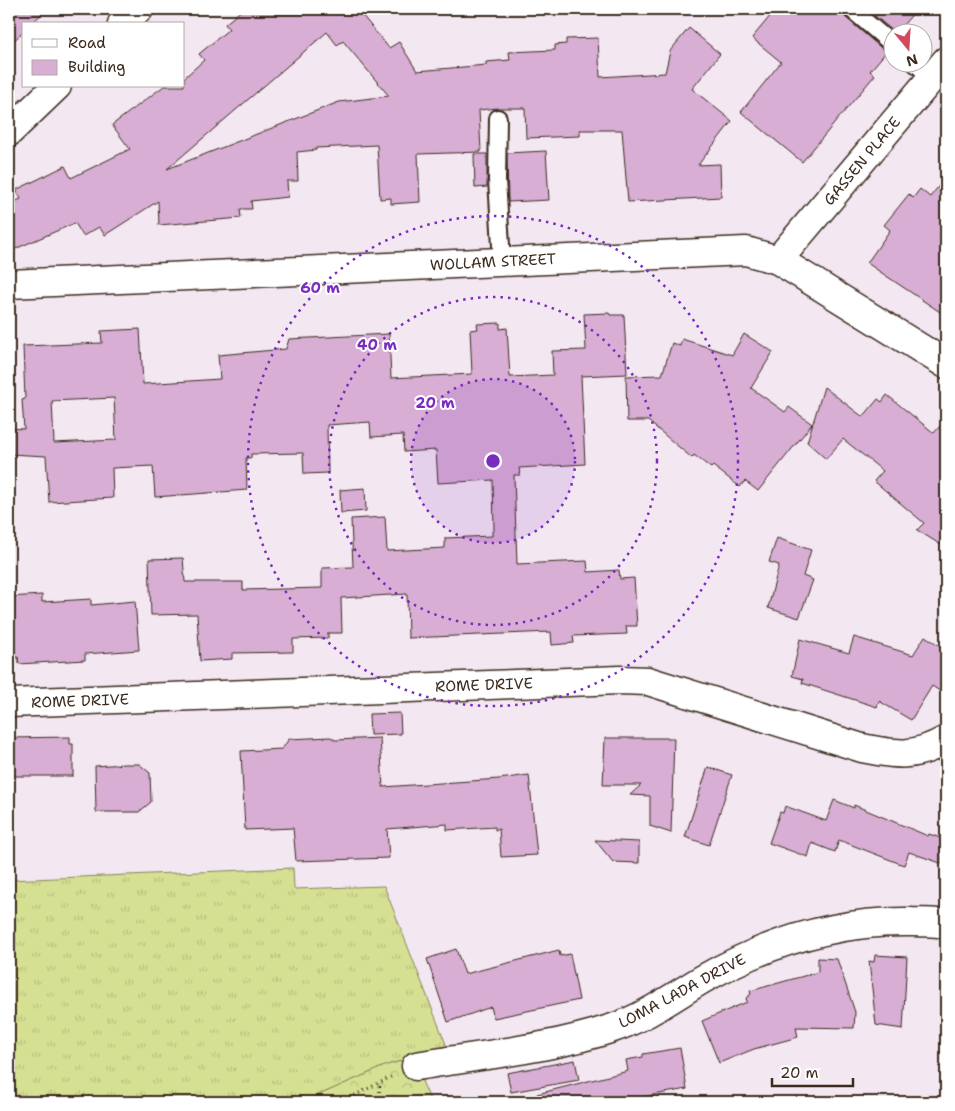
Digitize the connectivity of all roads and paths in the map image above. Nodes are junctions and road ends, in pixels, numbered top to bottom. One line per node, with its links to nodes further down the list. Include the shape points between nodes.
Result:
1 (139, 9): 3 (street)
2 (851, 9): 4 (lane)
3 (124, 22)
4 (882, 35)
5 (926, 72): 9 (street, GASSEN PLACE)
6 (55, 88): 8 (street)
7 (498, 118): 10 (lane, via 497,180)
8 (9, 132)
9 (778, 260): 10 (street, WOLLAM STREET, via 746,250); 12 (street, WOLLAM STREET)
10 (502, 262): 11 (street, WOLLAM STREET)
11 (9, 284)
12 (946, 364)
13 (9, 703): 14 (street, ROME DRIVE, via 648,681 862,748 899,755 933,748)
14 (946, 740)
15 (946, 924): 16 (street, LOMA LADA DRIVE, via 881,922 837,927 786,940 743,957 655,1009 615,1027 568,1041)
16 (416, 1066)
17 (341, 1102): 18 (path, via 380,1082)
18 (379, 1102)

